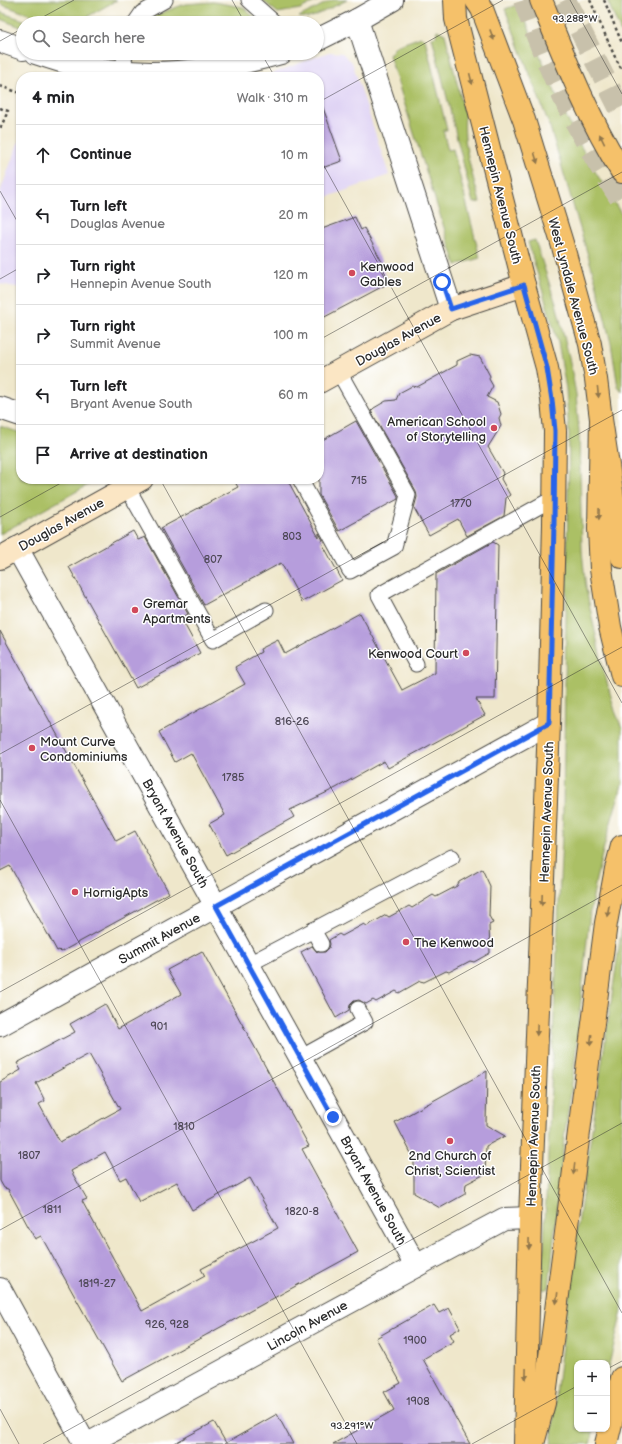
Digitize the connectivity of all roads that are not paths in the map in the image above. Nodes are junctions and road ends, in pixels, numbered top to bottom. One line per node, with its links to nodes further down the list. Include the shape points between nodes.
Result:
1 (165, 0): 7 (lane)
2 (249, 0): 8 (lane)
3 (392, 0): 9 (street)
4 (455, 0): 19 (main road, Hennepin Avenue South, one-way to 19, via 456,18)
5 (476, 0): 25 (main road, West Lyndale Avenue South, one-way to 25, via 482,9 524,120 562,243 590,344)
6 (540, 0): 18 (main road, one-way to 6, via 605,145 567,66)
7 (140, 16)
8 (267, 16)
9 (357, 20): 10 (street); 20 (street)
10 (324, 36)
11 (0, 41): 12 (street)
12 (16, 47)
13 (58, 60): 15 (street, via 83,68)
14 (250, 60): 17 (street)
15 (124, 63): 16 (street)
16 (157, 72)
17 (182, 72)
18 (622, 172)
19 (524, 285): 20 (street, Douglas Avenue); 29 (main road, Hennepin Avenue South, via 547,368 552,400 555,431)
20 (451, 309): 21 (street, Douglas Avenue)
21 (339, 372): 22 (street, Douglas Avenue); 28 (lane, via 408,495 394,547 350,571)
22 (324, 380)
23 (0, 408): 24 (street)
24 (16, 413)
25 (601, 419): 31 (main road); 34 (main road, West Lyndale Avenue South, one-way to 34, via 601,569 610,627)
26 (133, 484): 30 (street, Douglas Avenue)
27 (135, 484): 32 (lane, via 213,640)
28 (303, 484)
29 (554, 498): 33 (lane, via 378,595); 35 (main road, Hennepin Avenue South)
30 (9, 553): 38 (street, Bryant Avenue South)
31 (622, 557)
32 (266, 610)
33 (416, 664)
34 (622, 676)
35 (549, 723): 38 (street, Summit Avenue); 45 (main road, Hennepin Avenue South, one-way to 45)
36 (622, 846): 51 (main road, one-way to 51, via 606,923 544,1403)
37 (452, 857): 39 (lane)
38 (216, 906): 41 (street, Bryant Avenue South); 43 (street, Summit Avenue)
39 (313, 930): 40 (lane); 41 (lane)
40 (321, 944)
41 (249, 964): 44 (street, Bryant Avenue South)
42 (358, 1009): 44 (lane, via 365,1022)
43 (0, 1025)
44 (300, 1058): 46 (street, Bryant Avenue South)
45 (530, 1218): 46 (street, Lincoln Avenue, via 504,1219); 50 (main road, Hennepin Avenue South, one-way to 50)
46 (416, 1266): 49 (street, Lincoln Avenue)
47 (0, 1289): 49 (street)
48 (622, 1378): 52 (main road)
49 (87, 1444)
50 (525, 1444)
51 (533, 1444)
52 (606, 1444)

